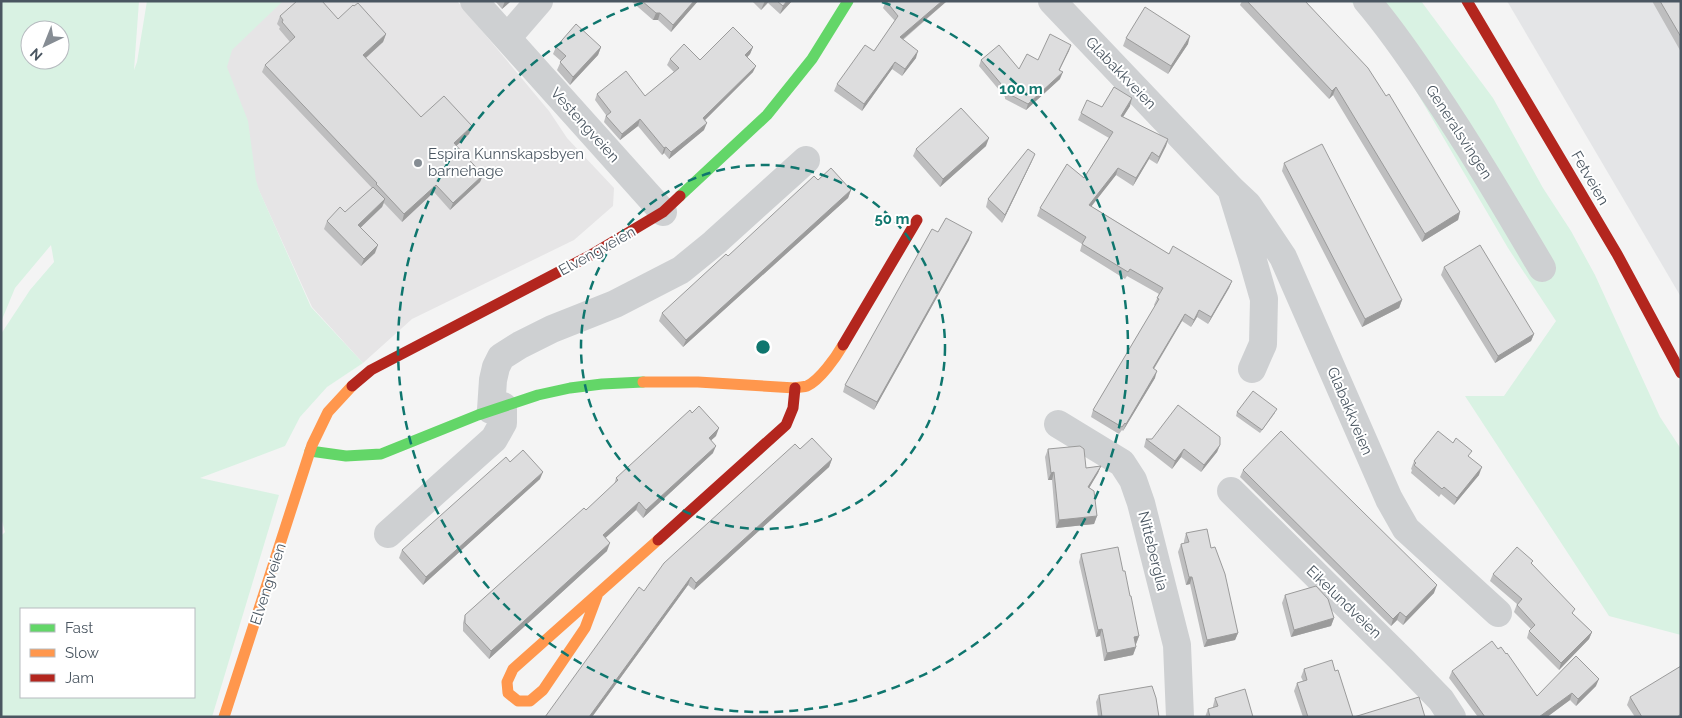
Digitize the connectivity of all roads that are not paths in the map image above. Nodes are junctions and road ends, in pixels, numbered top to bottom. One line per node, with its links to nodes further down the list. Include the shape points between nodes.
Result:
1 (474, 1): 7 (street, Vestengveien)
2 (540, 1): 7 (street)
3 (848, 1): 10 (main road, Elvengveien, via 812,59 767,115)
4 (1053, 1): 9 (street, Glabakkveien)
5 (1367, 1): 12 (street, Generalsvingen, via 1441,103)
6 (1467, 1): 14 (main road, Fetveien, via 1617,254)
7 (507, 38): 10 (street, Vestengveien)
8 (806, 160): 16 (street, via 681,270 615,304 520,344 501,357 492,380)
9 (1230, 189): 13 (street, Glabakkveien, via 1264,299 1263,344); 22 (street, Glabakkveien, via 1248,205 1283,257 1388,499 1406,528)
10 (663, 212): 18 (main road, Elvengveien, via 591,255 371,370 328,412)
11 (917, 220): 15 (main road, via 837,355 816,380)
12 (1542, 268)
13 (1252, 369)
14 (1681, 373)
15 (795, 388): 16 (main road, via 646,380 572,388); 21 (main road, via 793,408 786,425)
16 (497, 408): 18 (main road, via 381,454 328,456); 20 (street, via 503,423 494,439)
17 (1058, 424): 24 (street, Nitteberglia, via 1122,463 1134,480 1177,645)
18 (310, 451): 23 (main road, Elvengveien)
19 (1231, 491): 25 (street, Eikelundveien, via 1403,661 1441,700)
20 (388, 534)
21 (597, 596): 21 (main road, via 513,669 507,682 508,693 518,701 530,701 543,690 585,628)
22 (1498, 612)
23 (224, 717)
24 (1180, 717)
25 (1452, 717)

